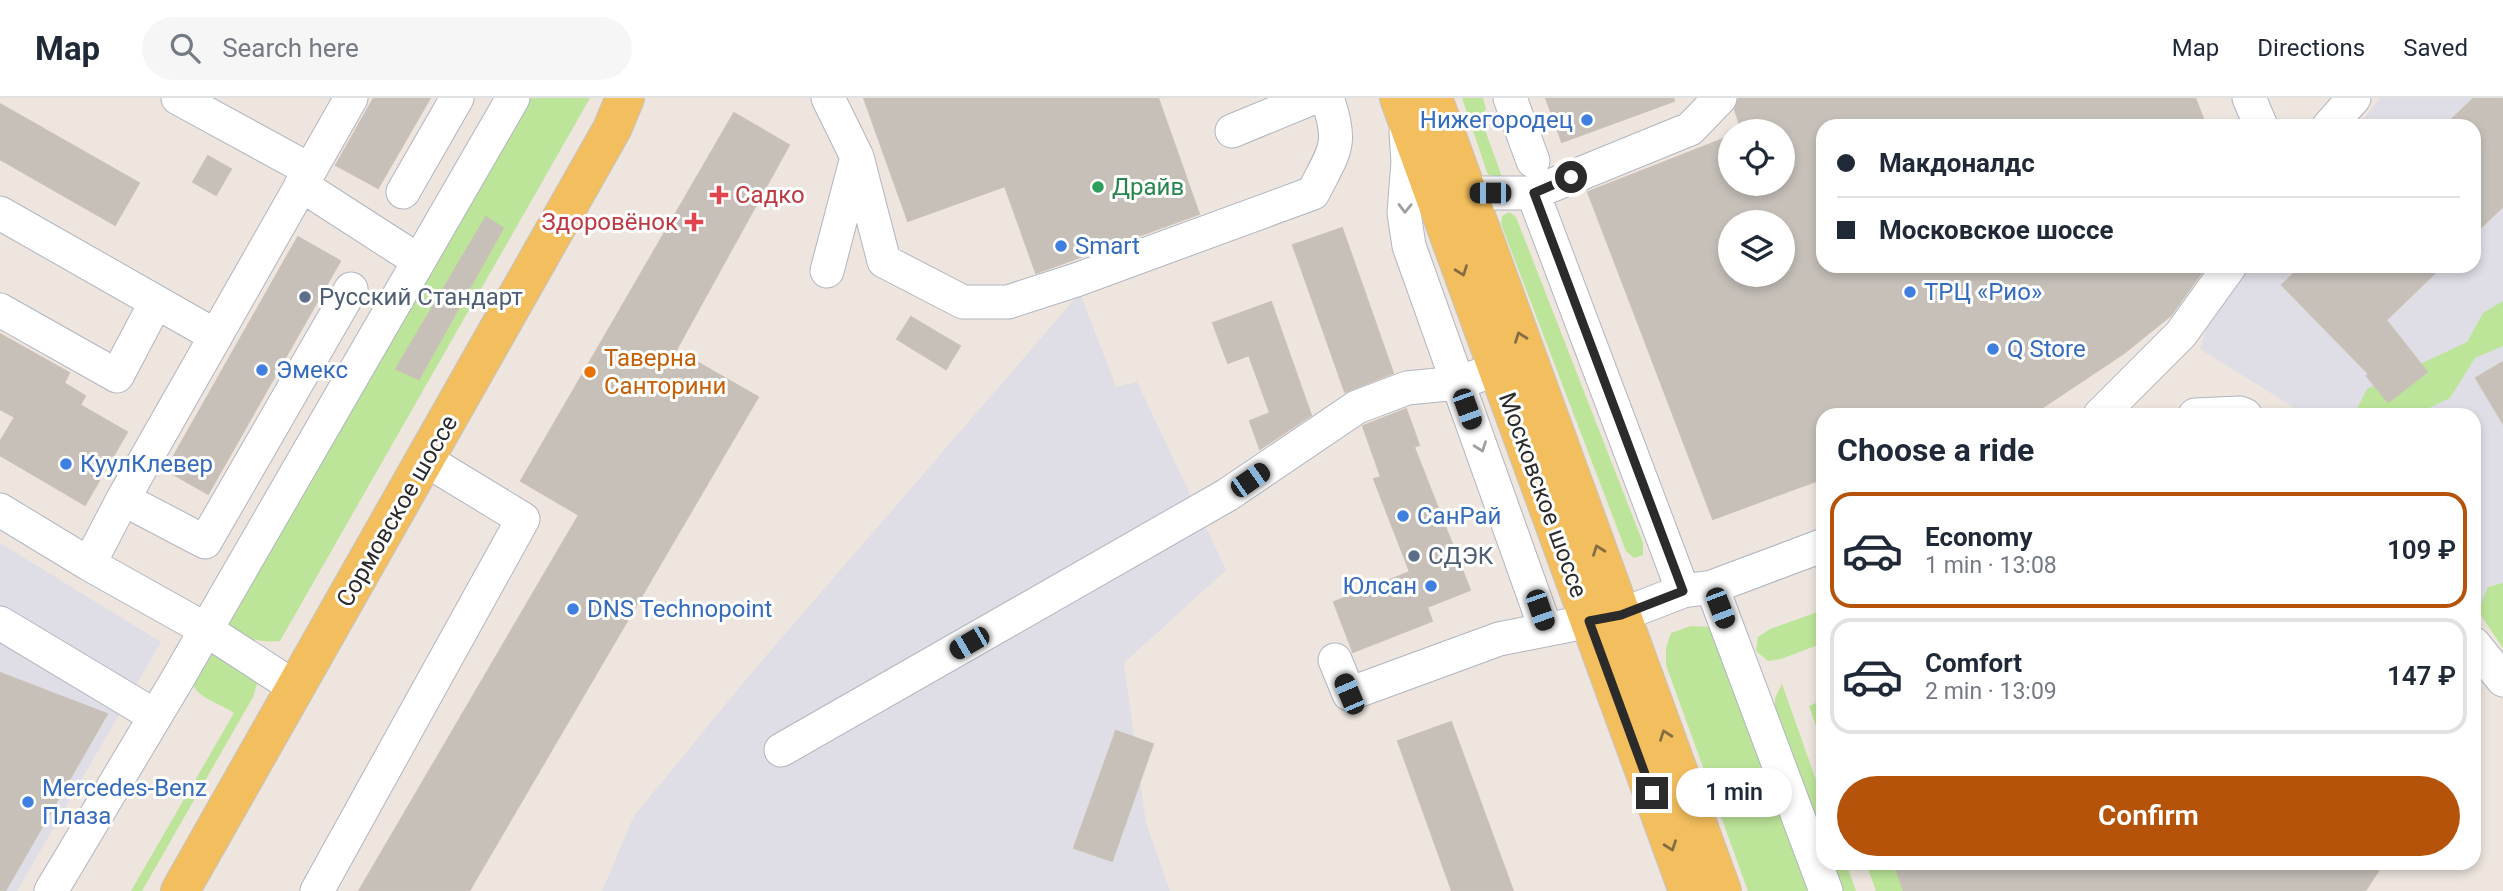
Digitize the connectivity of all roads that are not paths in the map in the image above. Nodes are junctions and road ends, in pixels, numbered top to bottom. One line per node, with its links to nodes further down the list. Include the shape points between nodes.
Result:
1 (178, 98): 19 (street)
2 (351, 98): 19 (street)
3 (457, 98): 21 (street)
4 (513, 98): 24 (street)
5 (637, 98): 14 (main road, Сормовское шоссе)
6 (828, 98): 18 (street)
7 (1312, 98): 17 (street)
8 (1327, 98): 18 (street, via 1337,145 1313,193 1008,302 963,302 884,261)
9 (1510, 98): 20 (street)
10 (1720, 98): 20 (street, via 1690,130)
11 (2249, 98): 15 (street)
12 (2354, 98): 16 (street)
13 (1412, 104): 22 (main road, Московское шоссе); 31 (main road, Московское шоссе, one-way to 31); 32 (street, one-way to 32, via 1404,213 1409,246)
14 (618, 113): 34 (main road, Сормовское шоссе)
15 (2258, 119)
16 (2335, 119)
17 (1233, 131)
18 (857, 158): 25 (street)
19 (306, 177): 24 (street); 30 (street)
20 (1533, 177): 22 (street); 39 (street)
21 (404, 192)
22 (1468, 193): 40 (main road, Московское шоссе, one-way to 22)
23 (0, 213): 28 (street)
24 (419, 261): 42 (street)
25 (827, 271)
26 (2225, 273): 33 (street, via 2181,334)
27 (351, 289): 35 (street, via 205,542)
28 (156, 302): 29 (street, via 117,376); 30 (street)
29 (0, 310)
30 (216, 336): 35 (street)
31 (1497, 369): 32 (street); 40 (main road, Московское шоссе)
32 (1458, 383): 43 (street, one-way to 43); 49 (street, via 1407,388 1357,407 1227,495)
33 (2108, 408)
34 (426, 460): 47 (main road, Сормовское шоссе); 54 (street, via 523,519)
35 (123, 499): 38 (street)
36 (0, 510): 38 (street)
37 (1816, 548): 39 (street)
38 (89, 564): 42 (street)
39 (1697, 589): 40 (street); 50 (street)
40 (1605, 618): 43 (street); 55 (main road, Московское шоссе, one-way to 55); 56 (main road, Московское шоссе, one-way to 40)
41 (0, 623): 48 (street)
42 (205, 629): 47 (street); 48 (street)
43 (1546, 630): 45 (street, via 1499,639 1349,694)
44 (2481, 653): 46 (street)
45 (1335, 660)
46 (2503, 680)
47 (296, 688): 52 (main road, Сормовское шоссе)
48 (155, 716): 53 (street)
49 (781, 750)
50 (1816, 868)
51 (1817, 870): 57 (street)
52 (190, 887)
53 (51, 891)
54 (317, 891)
55 (1688, 891)
56 (1722, 891)
57 (1826, 891)

